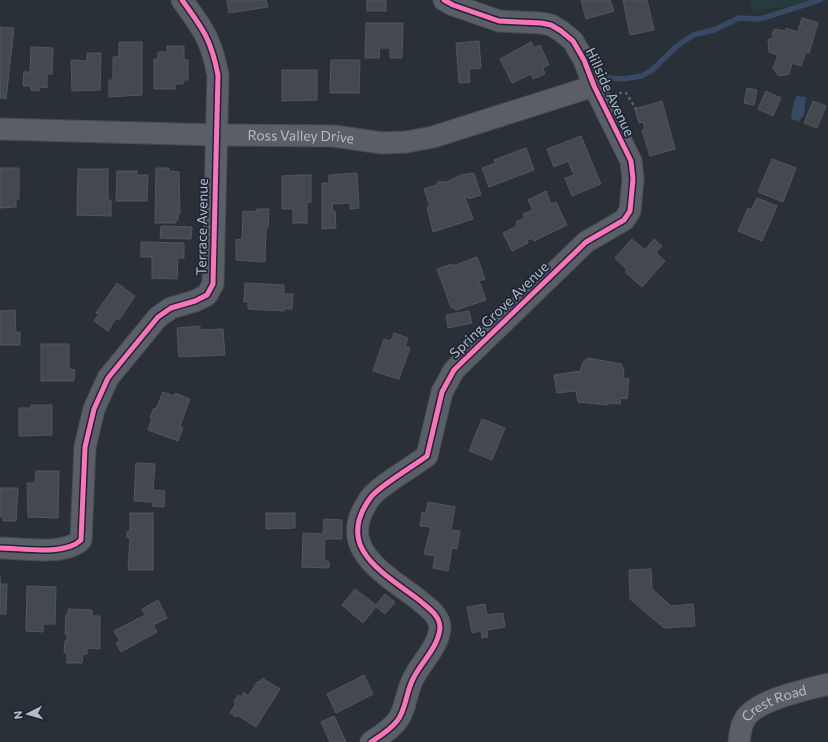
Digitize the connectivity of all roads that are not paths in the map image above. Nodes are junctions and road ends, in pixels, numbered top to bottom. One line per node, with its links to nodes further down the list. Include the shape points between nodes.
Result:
1 (182, 0): 5 (street, Terrace Avenue, via 204,31 212,49 218,75)
2 (444, 0): 3 (street, Hillside Avenue, via 499,21 541,23 561,31 573,41)
3 (594, 86): 5 (street, Ross Valley Drive, via 433,137 406,142 382,143 334,136); 6 (street, Hillside Avenue, via 631,161 632,199 630,211 624,220)
4 (0, 129): 5 (street, Ross Valley Drive)
5 (216, 135): 7 (street, Terrace Avenue, via 212,284 207,295 171,308 158,317 108,378 94,409 85,447 81,540 75,546 60,550)
6 (586, 242): 9 (street, Spring Grove Avenue, via 454,370 442,392 427,456 372,496 361,514 358,533 360,548 372,563 434,612 440,627 437,642 413,679 398,720 385,734)
7 (0, 548)
8 (828, 684): 10 (street, Crest Road, via 782,696 752,710 743,723)
9 (371, 742)
10 (739, 742)

